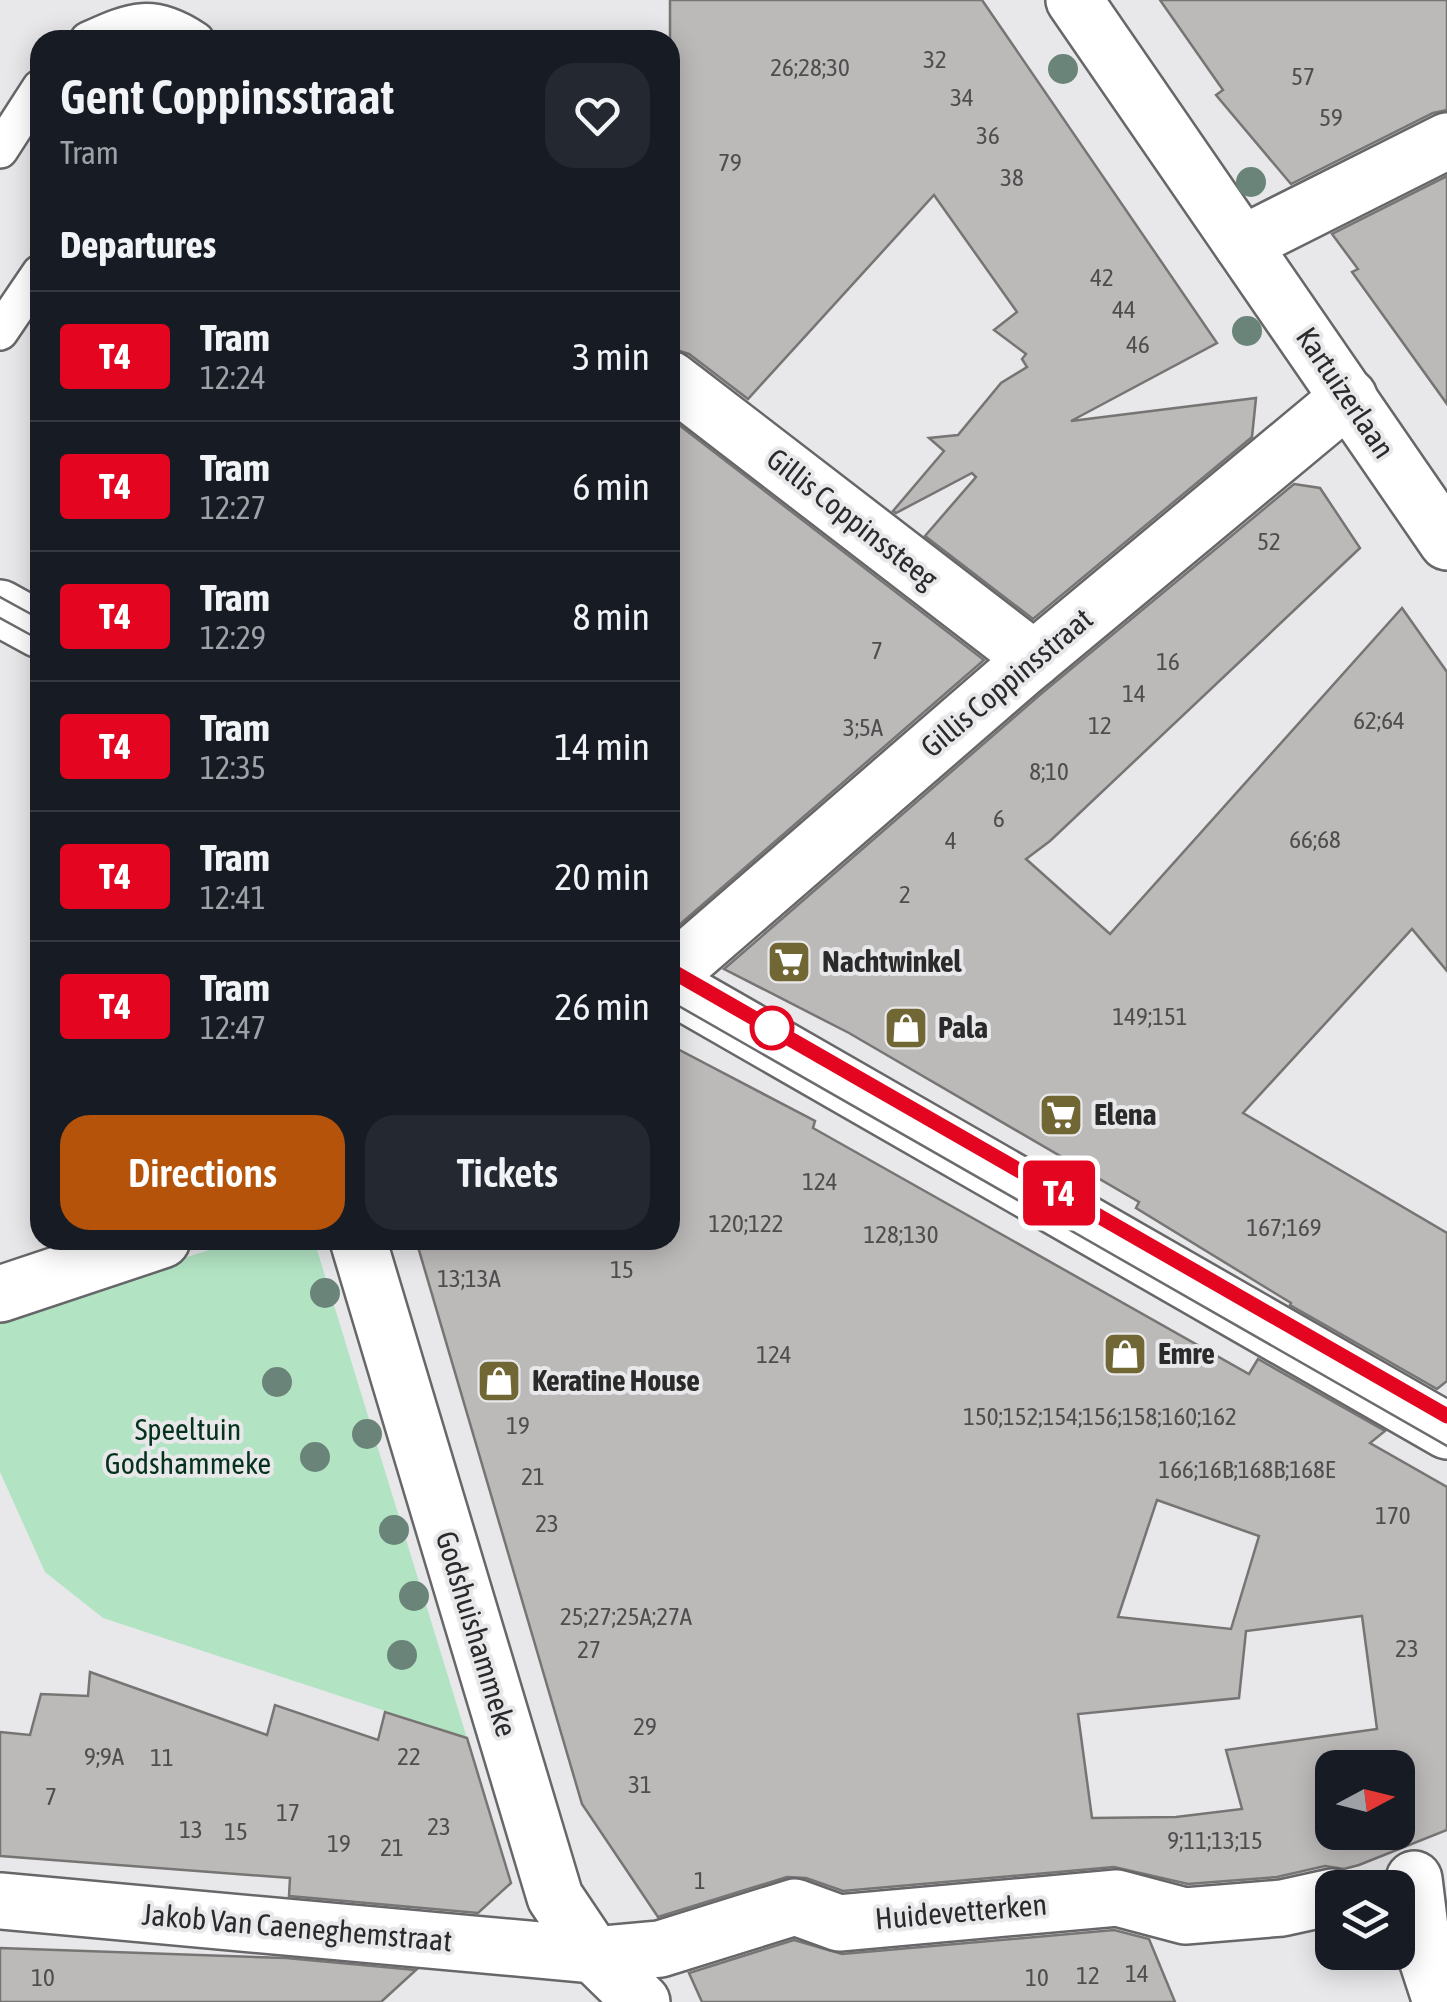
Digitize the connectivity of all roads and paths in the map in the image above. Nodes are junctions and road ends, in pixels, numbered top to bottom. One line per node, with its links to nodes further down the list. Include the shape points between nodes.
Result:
1 (1074, 0): 7 (street, Kartuizerlaan)
2 (110, 30): 3 (lane, via 131,20)
3 (181, 30)
4 (30, 104): 6 (lane)
5 (1447, 142): 7 (street)
6 (0, 150)
7 (1242, 244): 11 (street, Kartuizerlaan)
8 (30, 288): 9 (lane)
9 (0, 332)
10 (680, 387): 15 (street, Gillis Coppinssteeg)
11 (1349, 397): 12 (street, Kartuizerlaan); 15 (street, Gillis Coppinsstraat)
12 (1447, 542)
13 (0, 608): 14 (street)
14 (30, 624)
15 (1034, 659): 16 (street, Gillis Coppinsstraat)
16 (680, 965)
17 (680, 991): 21 (street)
18 (132, 1250): 20 (street)
19 (361, 1250): 25 (street, Godshuishammeke, via 554,1897)
20 (0, 1294)
21 (1444, 1420)
22 (1415, 1894): 27 (street)
23 (1315, 1901): 25 (street, Huidevetterken, via 1186,1916 1118,1898 839,1923 795,1907 660,1949)
24 (0, 1902): 25 (street, Jakob Van Caeneghemstraat)
25 (594, 1955): 26 (street, Godshuishammeke)
26 (642, 2002)
27 (1441, 2002)

